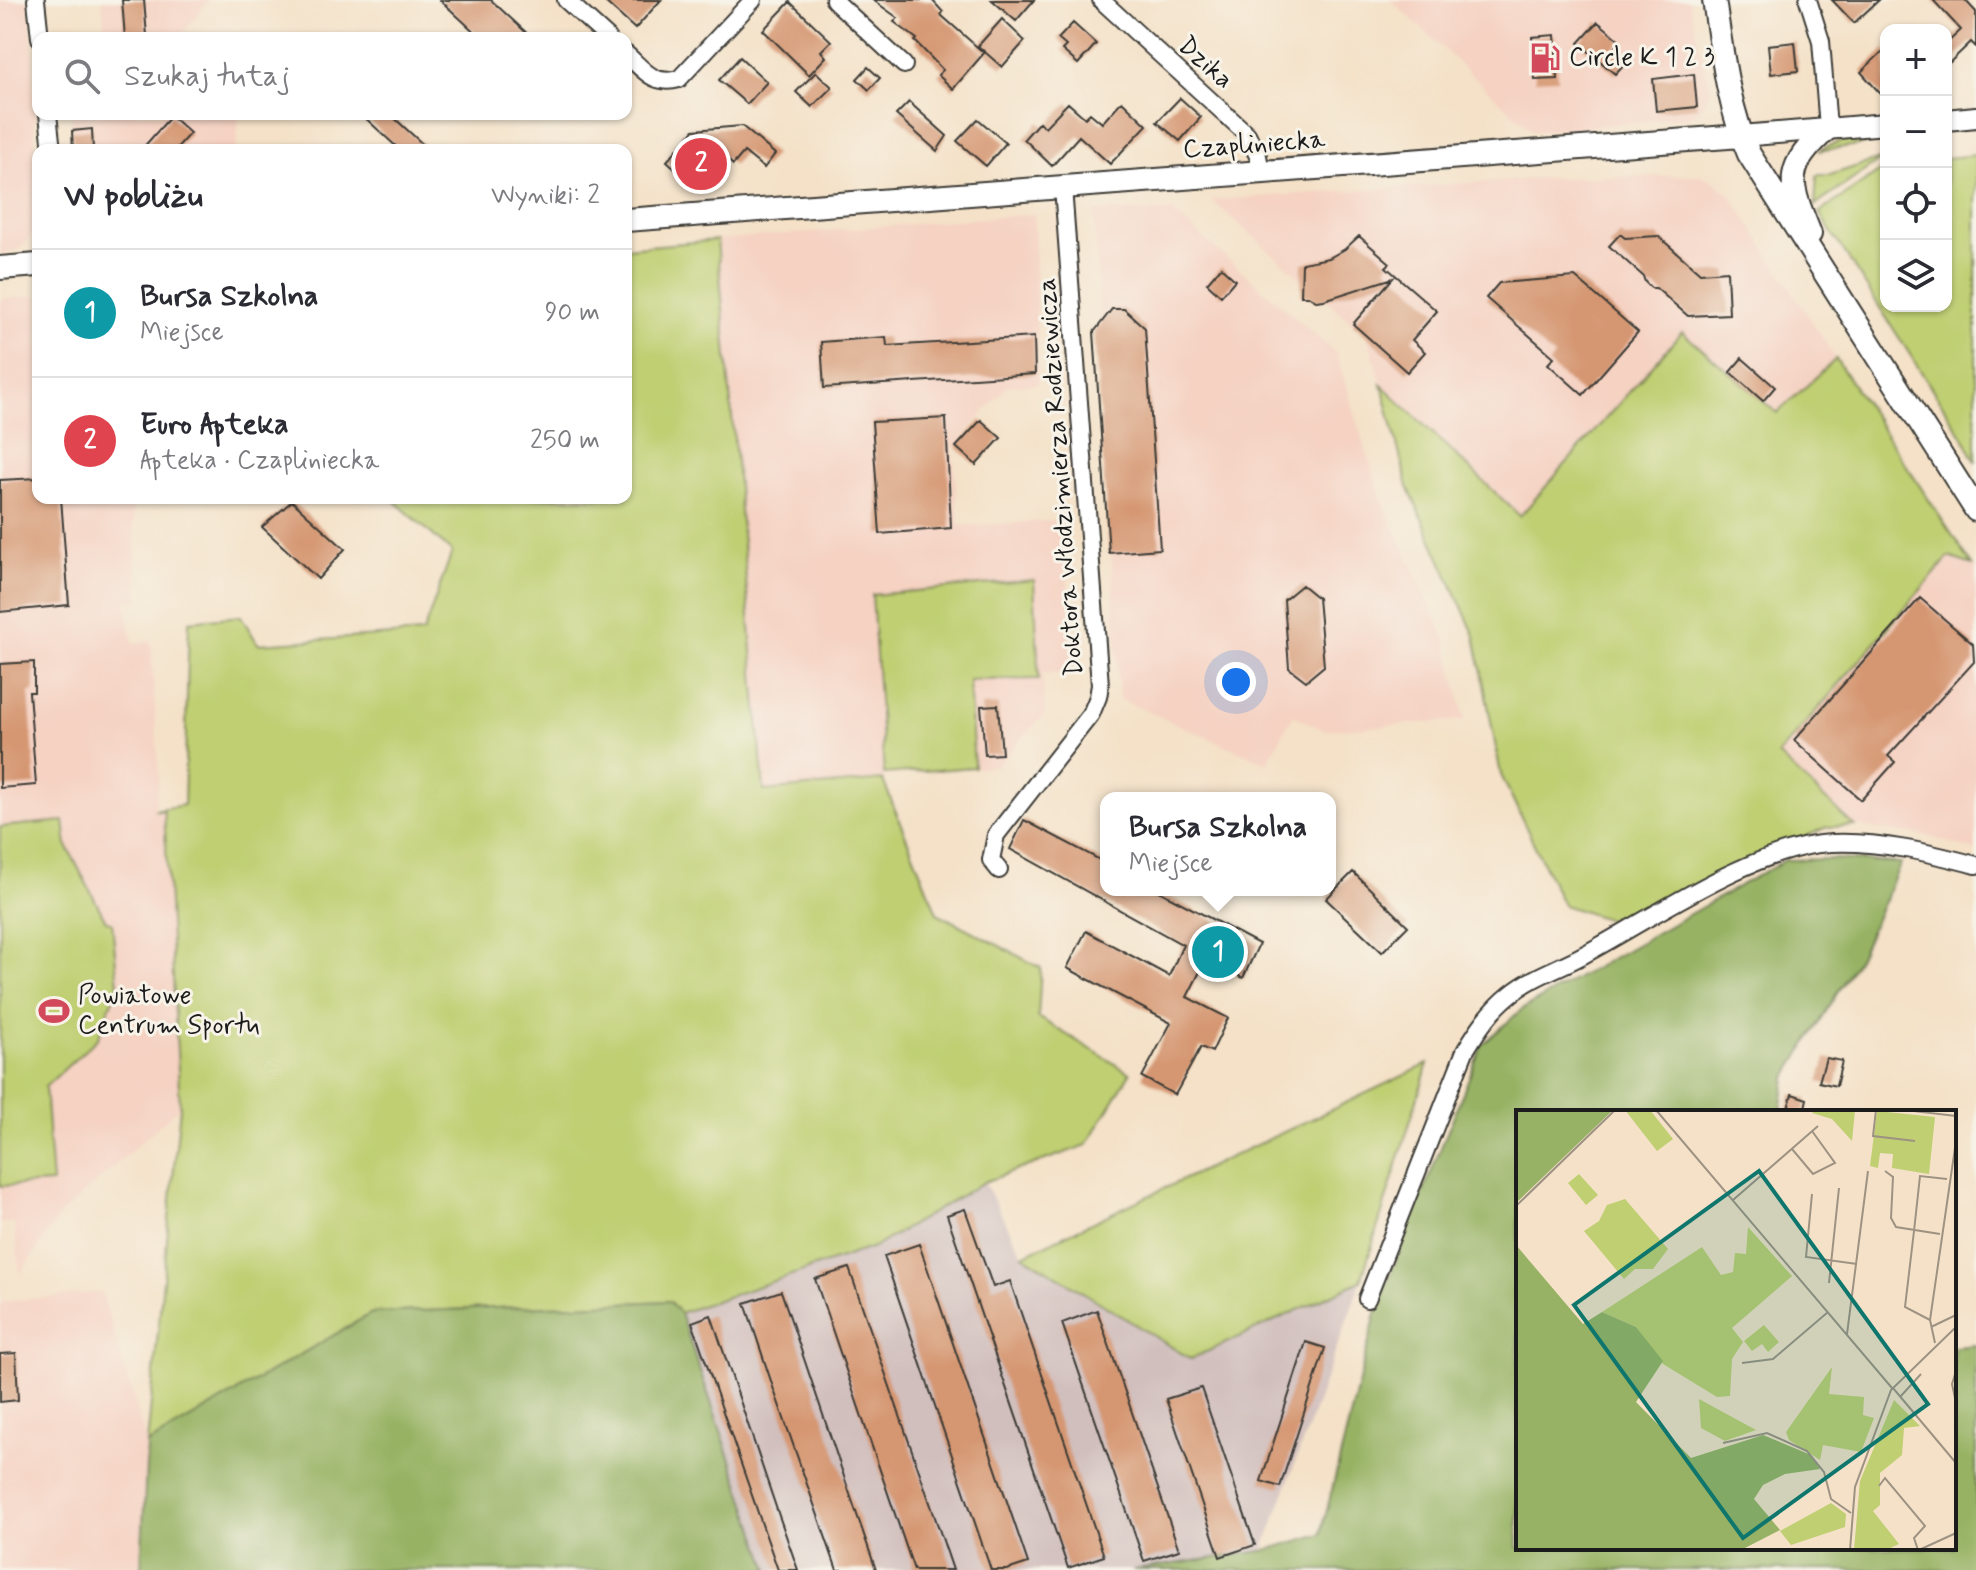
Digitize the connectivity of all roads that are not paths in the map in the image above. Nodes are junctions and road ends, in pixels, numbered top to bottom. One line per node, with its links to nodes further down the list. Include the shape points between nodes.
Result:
1 (36, 0): 8 (street)
2 (566, 0): 9 (street)
3 (753, 0): 10 (street, via 679,79 652,78)
4 (834, 0): 11 (street)
5 (1101, 0): 19 (street, Dzika, via 1247,134)
6 (1714, 0): 17 (main road)
7 (1808, 0): 16 (street, via 1821,41)
8 (39, 32)
9 (601, 32)
10 (632, 60)
11 (904, 65)
12 (1976, 117): 13 (street)
13 (1952, 119)
14 (49, 120): 18 (street)
15 (1880, 124): 16 (street, Czapliniecka)
16 (1828, 128): 17 (street, Czapliniecka); 24 (main road, via 1799,158 1793,189)
17 (1741, 136): 19 (main road, Czapliniecka); 24 (main road)
18 (51, 144)
19 (1261, 171): 20 (main road, Czapliniecka)
20 (1063, 187): 21 (main road, Czapliniecka); 27 (street, Doktora Włodzimierza Rodziewicza, via 1100,685 1091,714 996,835 991,860)
21 (632, 220)
22 (32, 265): 23 (main road)
23 (0, 268)
24 (1829, 279): 25 (main road)
25 (1976, 510)
26 (1976, 865): 28 (street, via 1920,852 1832,843 1789,850 1695,892 1522,986 1489,1016 1465,1051)
27 (999, 870)
28 (1367, 1299)

